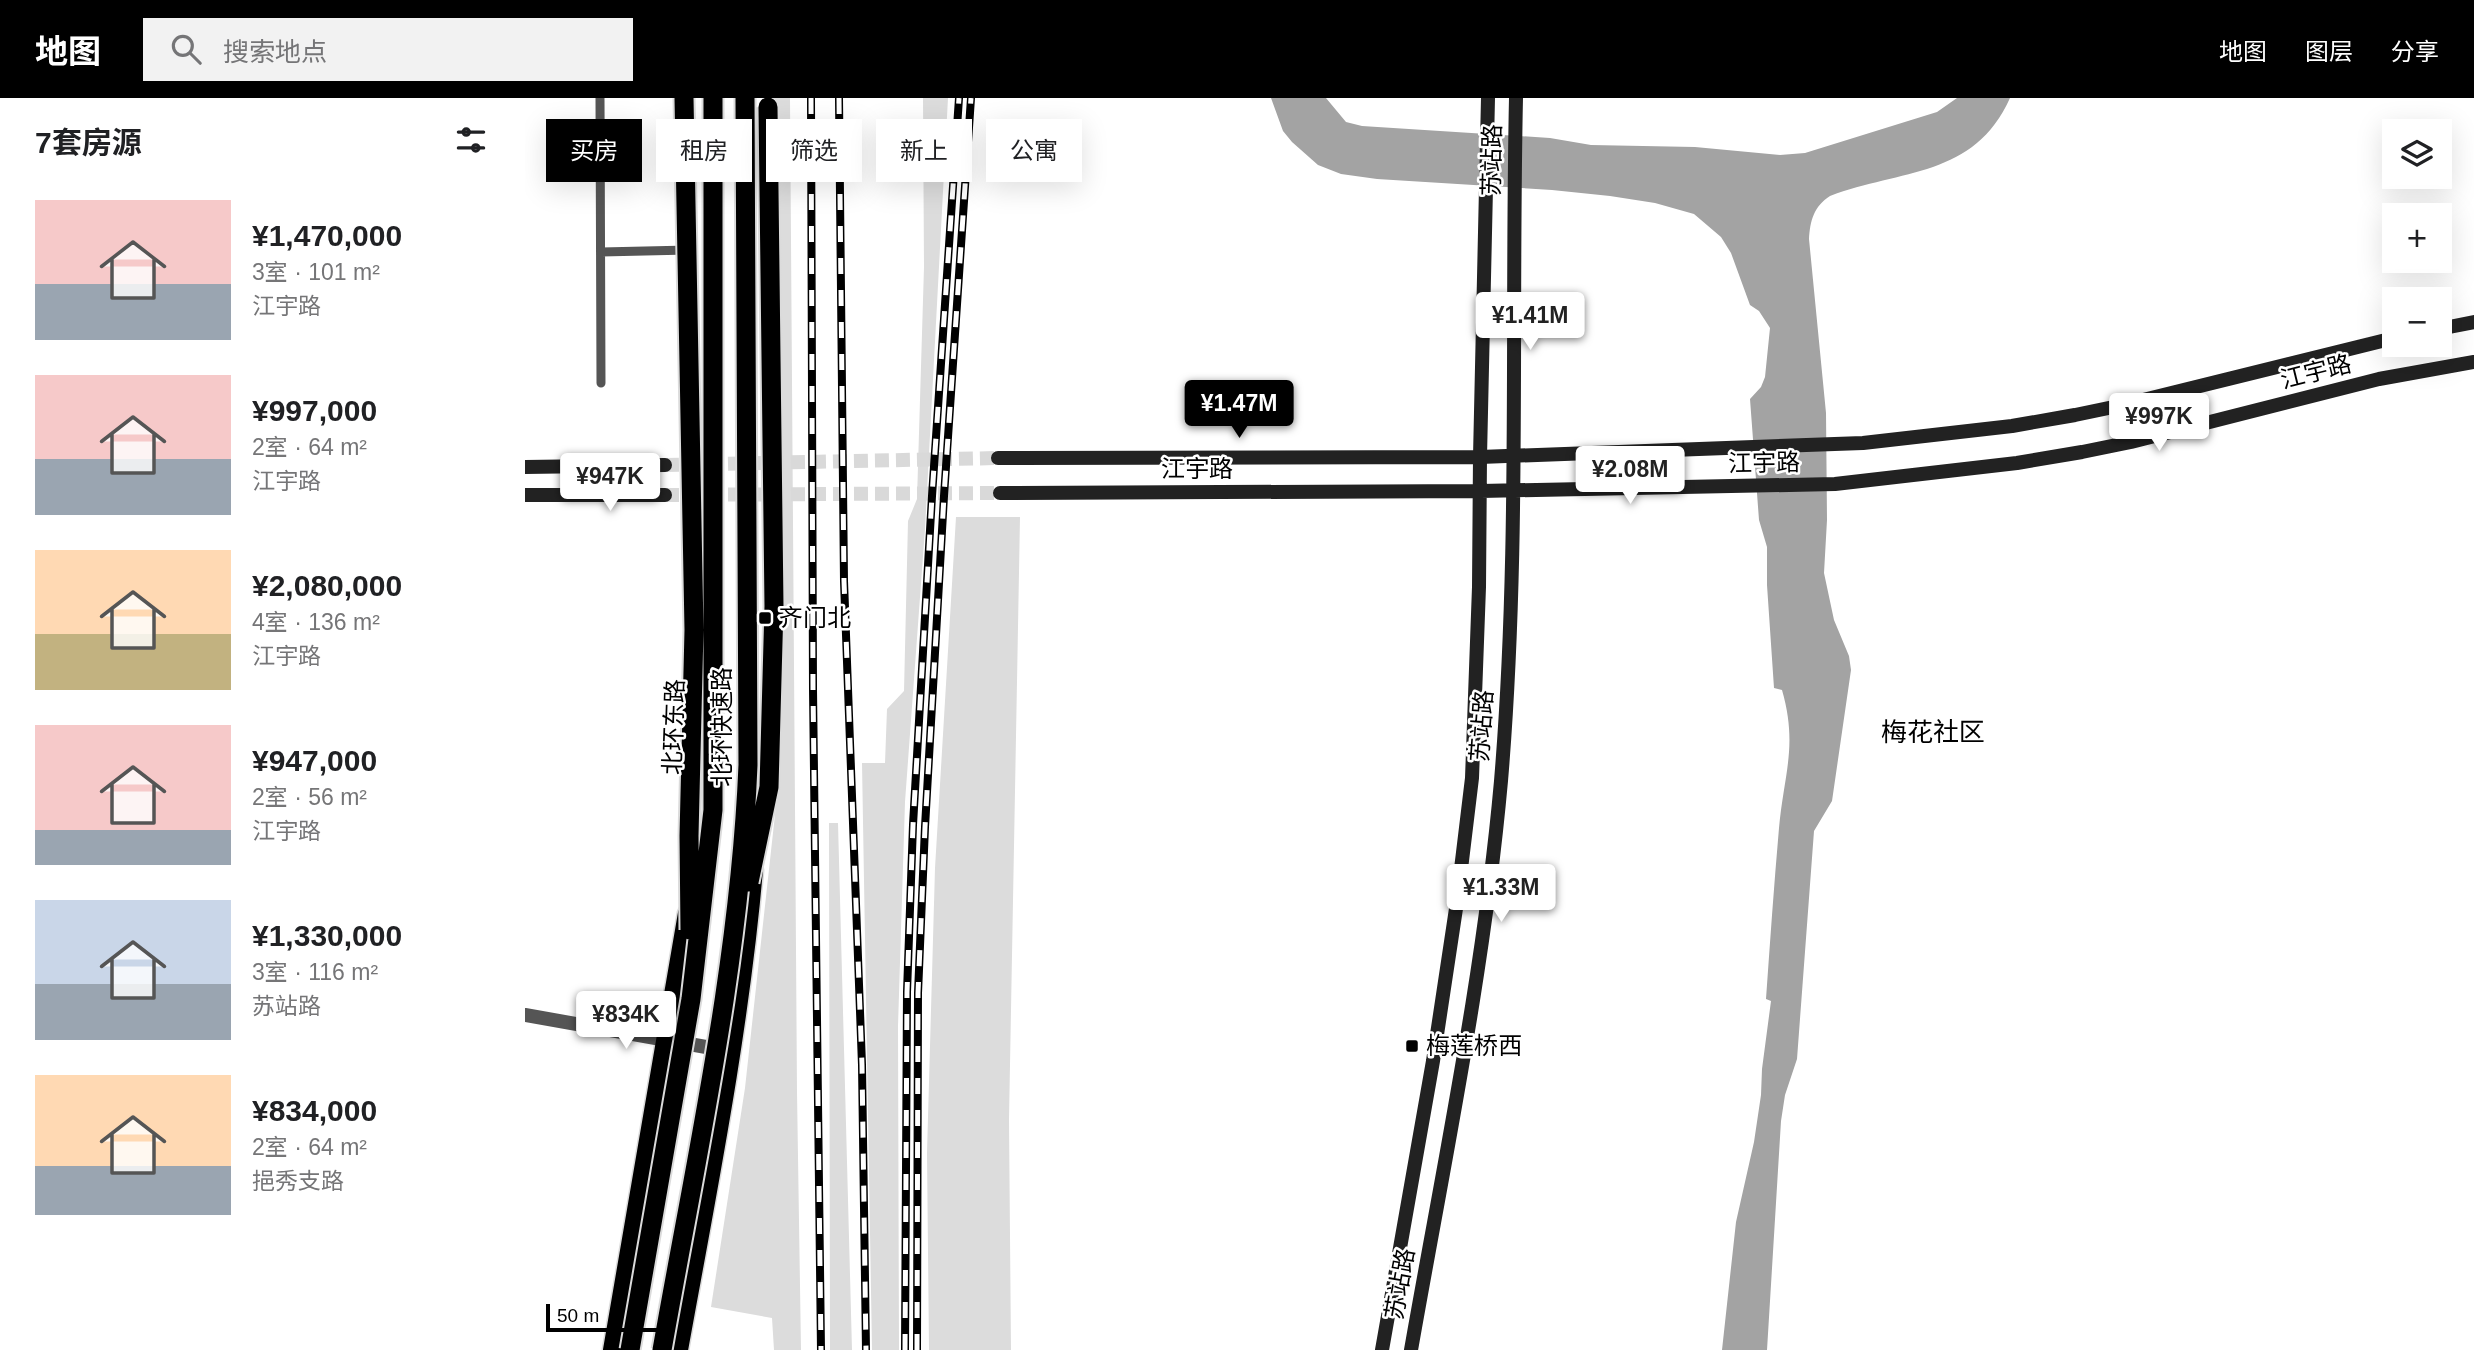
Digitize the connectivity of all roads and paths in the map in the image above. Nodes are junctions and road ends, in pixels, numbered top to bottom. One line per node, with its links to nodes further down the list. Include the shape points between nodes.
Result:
1 (600, 98): 10 (lane)
2 (684, 98): 26 (highway, bridge, via 694,630)
3 (693, 98): 9 (main road, 北环东路)
4 (713, 98): 26 (highway, 北环快速路, bridge, via 715,762 709,856)
5 (745, 98): 27 (highway, 北环快速路, bridge, via 748,765)
6 (765, 102): 27 (highway, bridge, via 774,606 769,787); 30 (main road, via 764,765)
7 (1488, 104): 17 (main road, 苏站路)
8 (1516, 105): 16 (main road, 苏站路)
9 (695, 250): 10 (lane); 29 (main road, 北环东路, via 701,611 698,763 692,872)
10 (601, 252): 15 (lane)
11 (2474, 322): 12 (main road)
12 (2452, 326)
13 (2382, 341): 16 (main road, 江宇路, via 2123,405 2012,426 1863,443)
14 (2474, 362): 21 (main road, 江宇路, via 2379,379 2131,442 2017,463 1835,484)
15 (601, 383)
16 (1512, 456): 17 (main road, 江宇路); 21 (main road, 苏站路)
17 (1480, 457): 18 (main road, 江宇路); 22 (main road, 苏站路)
18 (998, 458)
19 (666, 465): 20 (main road)
20 (525, 467)
21 (1514, 490): 22 (main road, 江宇路); 36 (main road, 苏站路, via 1511,627 1495,835 1472,1001)
22 (1481, 491): 23 (main road, 江宇路); 35 (main road, 苏站路, via 1467,826 1433,1061)
23 (1000, 493)
24 (525, 495): 25 (main road)
25 (665, 495)
26 (691, 999): 32 (highway, 北环快速路, bridge)
27 (722, 1006): 33 (highway, 北环快速路, bridge)
28 (525, 1014): 29 (street)
29 (666, 1041): 30 (street); 31 (main road, 北环东路)
30 (733, 1052): 34 (main road)
31 (612, 1350)
32 (630, 1350)
33 (662, 1350)
34 (679, 1350)
35 (1381, 1350)
36 (1411, 1350)

